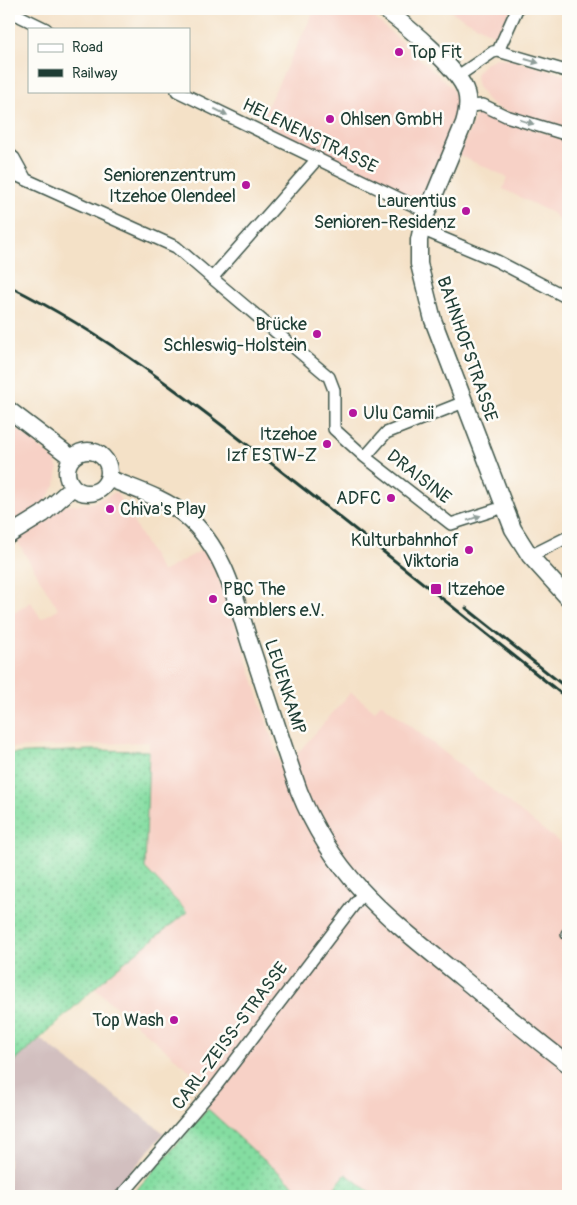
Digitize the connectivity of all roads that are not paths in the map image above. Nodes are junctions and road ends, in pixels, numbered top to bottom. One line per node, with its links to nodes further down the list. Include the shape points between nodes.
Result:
1 (384, 9): 7 (street)
2 (517, 9): 5 (street)
3 (9, 11): 4 (street)
4 (44, 28)
5 (498, 51): 6 (street, one-way to 6); 7 (street)
6 (566, 71)
7 (458, 76): 9 (street)
8 (179, 92): 12 (street, HELENENSTRASSE, one-way to 12)
9 (467, 99): 10 (street, one-way to 10, via 506,116); 15 (street, BAHNHOFSTRASSE, via 464,123)
10 (568, 135)
11 (9, 154): 14 (street)
12 (318, 158): 15 (street, HELENENSTRASSE); 17 (street)
13 (9, 172): 14 (street)
14 (25, 178): 17 (street, via 176,247)
15 (427, 212): 16 (street, BAHNHOFSTRASSE)
16 (421, 229): 18 (street, via 497,261); 19 (street, BAHNHOFSTRASSE, via 418,257 422,282)
17 (212, 278): 21 (street, via 329,377 334,390 334,428)
18 (568, 298)
19 (464, 402): 21 (street, DRAISINE, via 386,433); 25 (street, BAHNHOFSTRASSE)
20 (9, 410): 22 (street)
21 (365, 457): 25 (street, DRAISINE, one-way to 25, via 445,520 457,524)
22 (72, 458): 23 (street, via 82,452 95,452 108,465); 24 (street, via 67,473)
23 (108, 478): 24 (street, via 103,487 93,492 82,492); 30 (street, LEUENKAMP, via 181,512 213,547 232,589 302,800 334,858)
24 (73, 487): 26 (street, via 43,514)
25 (504, 507): 28 (street, BAHNHOFSTRASSE, via 518,539)
26 (9, 535)
27 (568, 537): 28 (street)
28 (530, 556): 29 (street, BAHNHOFSTRASSE)
29 (568, 598)
30 (363, 893): 31 (street, LEUENKAMP, via 420,944); 32 (street, CARL-ZEISS-STRASSE, via 216,1086)
31 (568, 1064)
32 (121, 1196)

